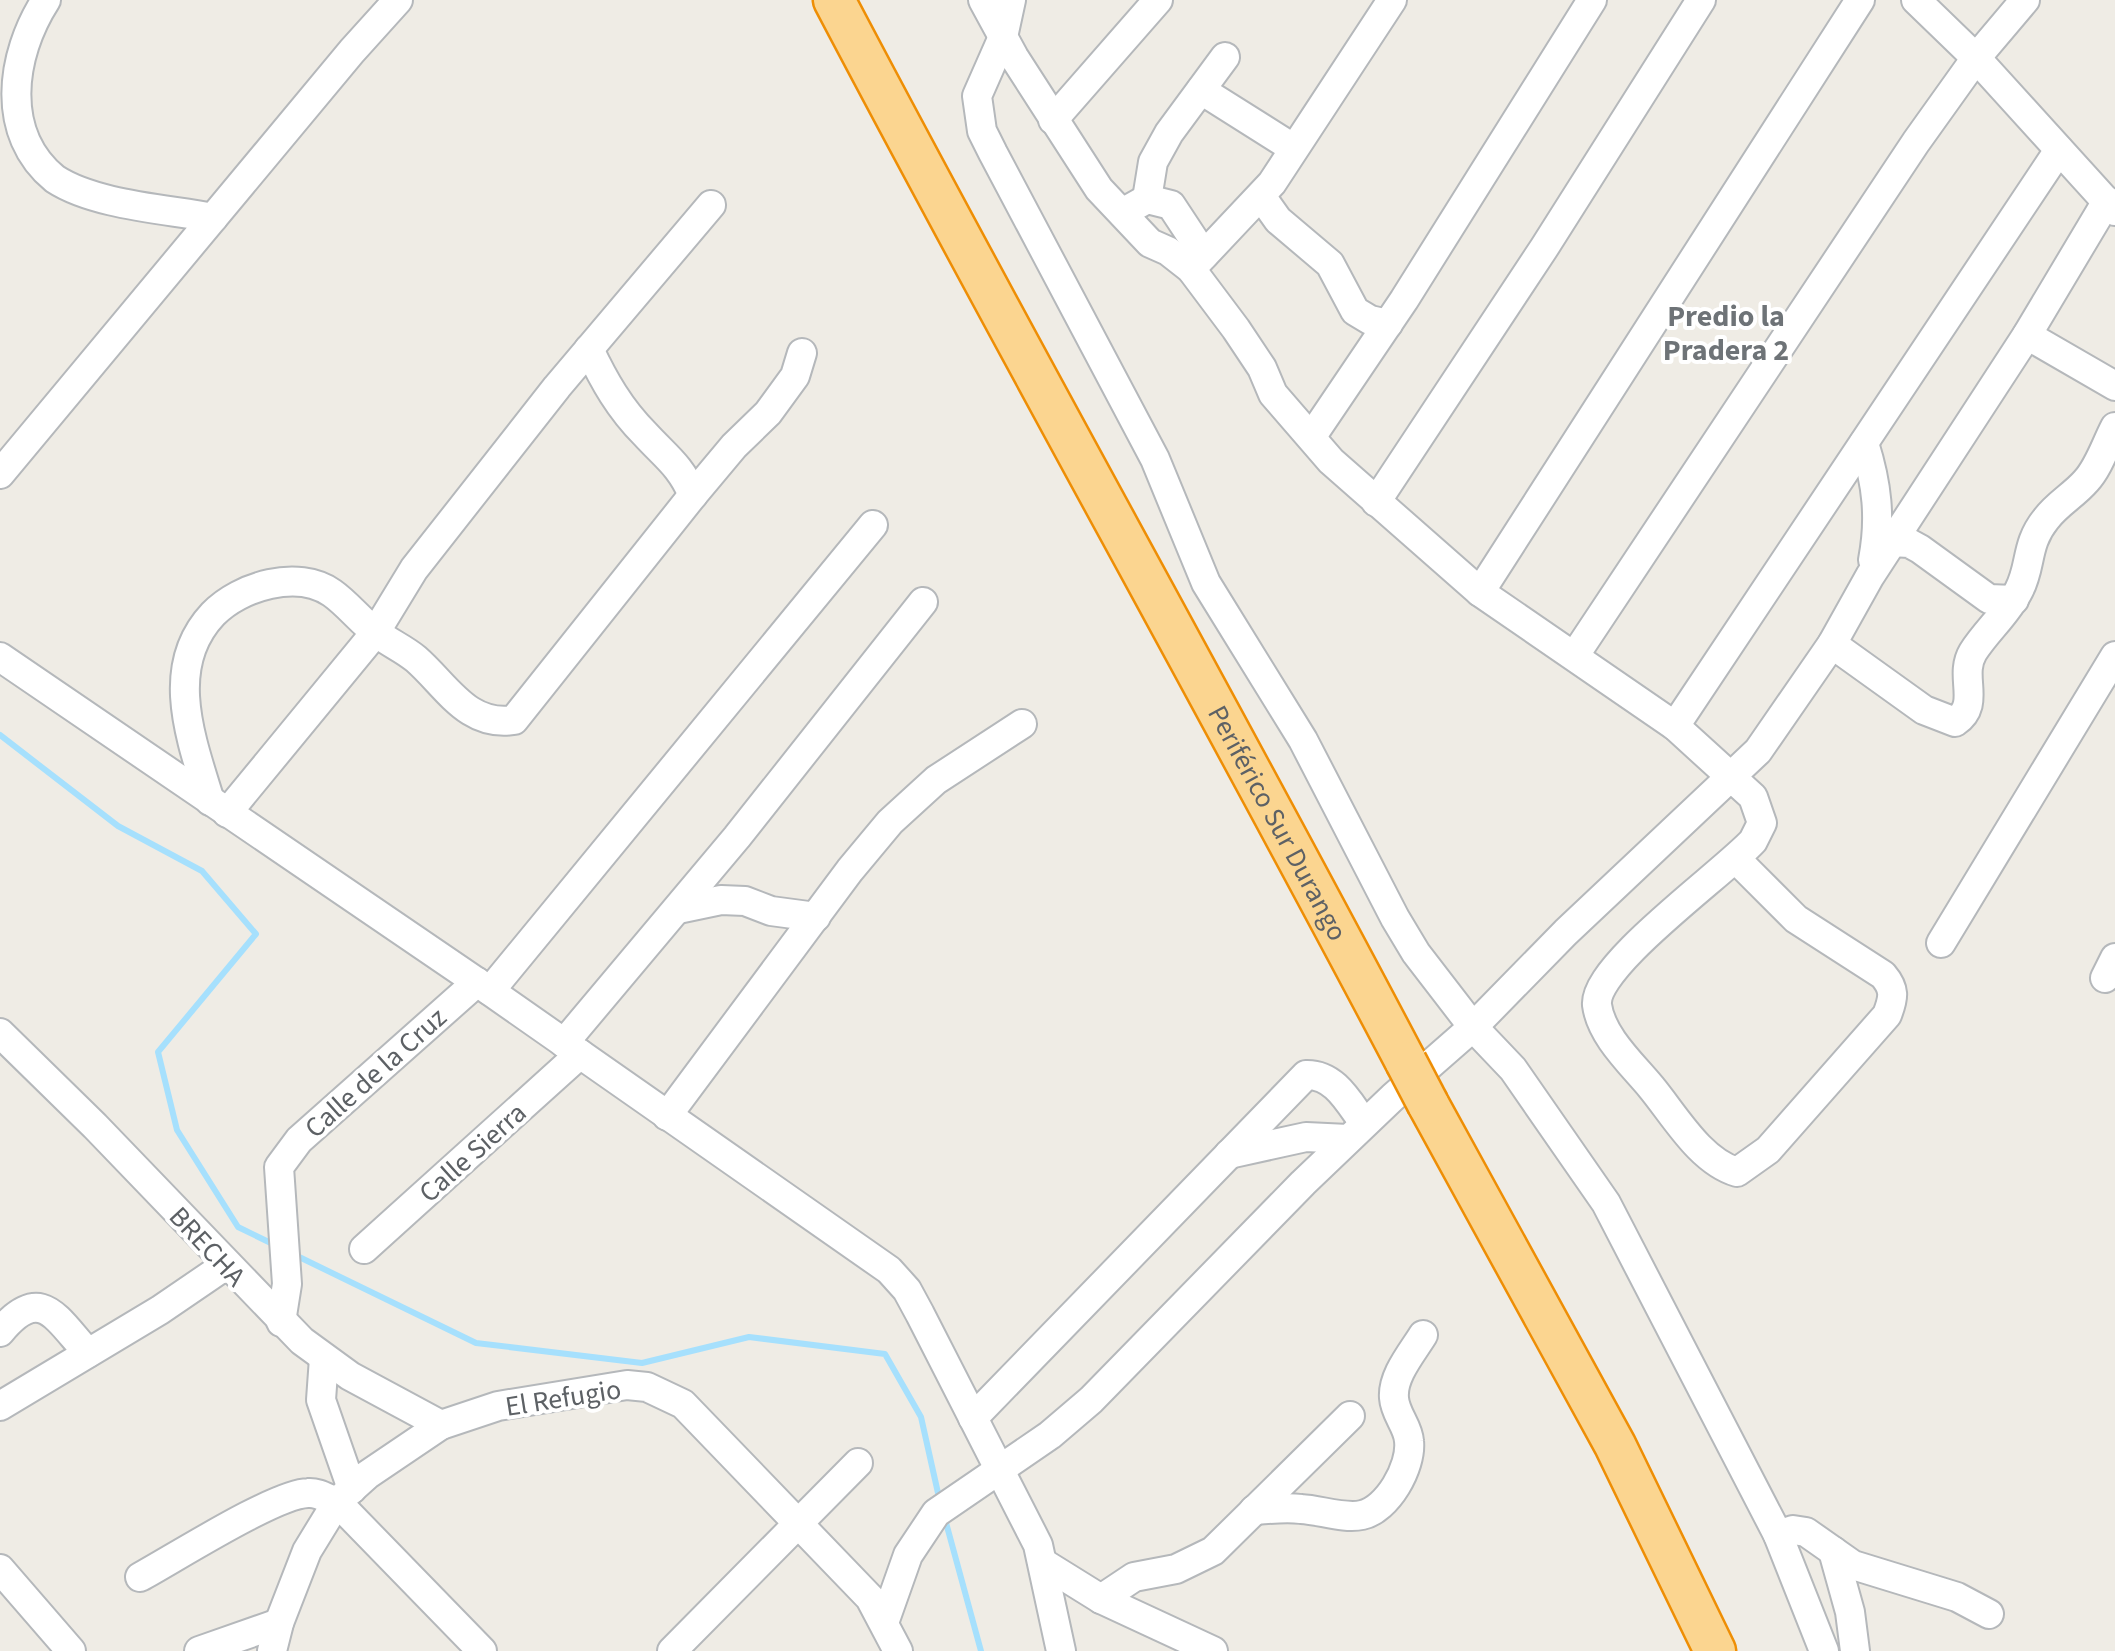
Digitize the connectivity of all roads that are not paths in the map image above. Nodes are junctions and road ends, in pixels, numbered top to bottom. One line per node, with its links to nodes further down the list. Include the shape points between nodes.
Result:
1 (46, 0): 25 (street, via 15,60 14,130 29,155 54,179 89,194)
2 (398, 0): 25 (street)
3 (834, 0): 96 (highway, Periférico Sur Durango, bridge, via 1615,1445)
4 (983, 0): 13 (street)
5 (1011, 0): 13 (street)
6 (1158, 0): 17 (street)
7 (1392, 0): 18 (street)
8 (1592, 0): 27 (street)
9 (1701, 0): 37 (street)
10 (1860, 0): 41 (street)
11 (1916, 0): 15 (street)
12 (2026, 0): 15 (street)
13 (1003, 37): 17 (street); 58 (street, via 977,96 982,131 1155,459 1206,584 1304,740 1416,953)
14 (1224, 57): 16 (street)
15 (1976, 58): 19 (street); 46 (street)
16 (1201, 90): 18 (street); 21 (street, via 1153,162)
17 (1053, 120): 24 (street, via 1098,190)
18 (1293, 148): 20 (street)
19 (2059, 150): 23 (street); 34 (street)
20 (1261, 196): 26 (street); 27 (street, via 1286,228 1330,264 1355,310)
21 (1147, 198): 24 (street); 26 (street, via 1170,205)
22 (711, 205): 29 (street)
23 (2111, 206): 28 (street)
24 (1124, 216): 26 (street, via 1150,243)
25 (213, 218): 35 (street)
26 (1198, 262): 33 (street, via 1274,394)
27 (1388, 324): 33 (street)
28 (2026, 334): 31 (street); 39 (street)
29 (589, 349): 36 (street, via 607,389 673,460); 44 (street, via 414,569)
30 (802, 353): 36 (street, via 795,376 768,414)
31 (2115, 386)
32 (2115, 427): 42 (street, via 2090,478 2034,538)
33 (1312, 436): 37 (street)
34 (1864, 443): 40 (street, via 1880,523); 50 (street)
35 (0, 474)
36 (692, 496): 44 (street, via 514,720 496,722 458,703 415,658)
37 (1376, 502): 41 (street)
38 (873, 524): 57 (street, Calle de la Cruz)
39 (1892, 542): 40 (street); 42 (street, via 1920,549 1989,600)
40 (1870, 576): 45 (street)
41 (1480, 592): 46 (street)
42 (2014, 600): 45 (street, via 1971,656 1967,708 1954,722 1924,710)
43 (923, 602): 54 (street, Calle Sierra)
44 (376, 632): 52 (street); 52 (street, via 330,591 287,582 241,594 197,632 184,663 187,716)
45 (1832, 644): 51 (street, via 1758,751)
46 (1575, 655): 50 (street)
47 (2115, 656): 56 (street)
48 (0, 657): 52 (street)
49 (1022, 724): 55 (street, via 918,795)
50 (1675, 726): 51 (street)
51 (1732, 775): 53 (street, via 1753,797 1762,823); 58 (street)
52 (218, 807): 57 (street)
53 (1736, 860): 53 (street, via 1796,919 1883,975 1893,999 1768,1150 1737,1172 1713,1161 1624,1056 1596,1000 1628,954)
54 (678, 909): 55 (street, via 744,901); 60 (street, Calle Sierra)
55 (816, 917): 61 (street)
56 (1941, 943)
57 (484, 986): 60 (street); 66 (street, Calle de la Cruz, via 288,1152 279,1167 287,1284)
58 (1473, 1027): 62 (street); 80 (street, via 1513,1069 1606,1203)
59 (0, 1033): 65 (street, BRECHA)
60 (572, 1049): 61 (street); 64 (street, Calle Sierra)
61 (667, 1116): 73 (street, via 889,1270 907,1290)
62 (1356, 1131): 63 (street); 63 (street, via 1337,1088 1306,1075); 76 (street, via 1091,1400)
63 (1229, 1154): 73 (street)
64 (364, 1249)
65 (226, 1266): 66 (street, BRECHA); 69 (street)
66 (281, 1322): 70 (street, BRECHA)
67 (0, 1332): 69 (street, via 24,1308 47,1308)
68 (1423, 1336): 78 (street, via 1396,1380 1397,1412 1410,1439 1386,1501 1358,1516)
69 (88, 1352): 71 (street)
70 (324, 1358): 74 (street, BRECHA); 77 (street, via 321,1400)
71 (0, 1406)
72 (1350, 1416): 78 (street)
73 (973, 1418): 76 (street)
74 (442, 1425): 77 (street, El Refugio); 79 (street, El Refugio, via 498,1406 647,1387 683,1404)
75 (858, 1463): 79 (street)
76 (1001, 1470): 82 (street); 87 (street, via 936,1513 922,1531)
77 (345, 1496): 84 (street, via 292,1495); 88 (street, via 306,1551); 91 (street)
78 (1254, 1510): 85 (street, via 1194,1562 1134,1577)
79 (798, 1520): 87 (street); 92 (street)
80 (1778, 1535): 81 (street, via 1806,1532); 97 (street)
81 (1833, 1550): 86 (street, via 1853,1565 1957,1597); 98 (street)
82 (1042, 1563): 85 (street); 94 (street)
83 (0, 1569): 89 (street)
84 (140, 1577)
85 (1101, 1599): 95 (street)
86 (1989, 1614)
87 (885, 1620): 93 (street)
88 (276, 1637): 90 (street)
89 (71, 1651)
90 (199, 1651)
91 (482, 1651)
92 (672, 1651)
93 (898, 1651)
94 (1061, 1651)
95 (1213, 1651)
96 (1714, 1651)
97 (1824, 1651)
98 (1854, 1651)

